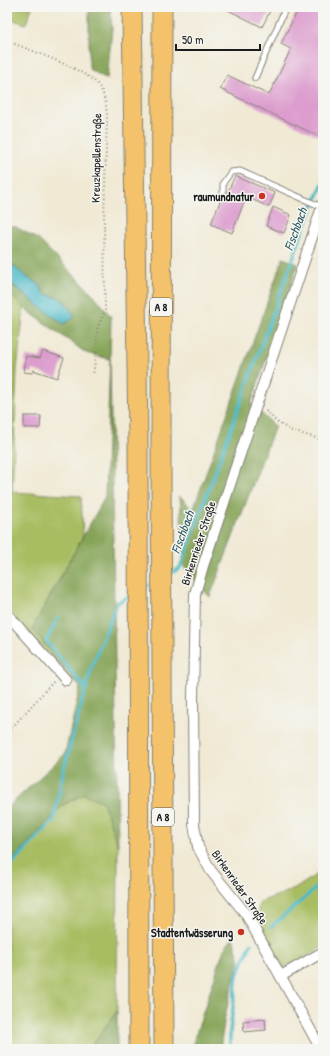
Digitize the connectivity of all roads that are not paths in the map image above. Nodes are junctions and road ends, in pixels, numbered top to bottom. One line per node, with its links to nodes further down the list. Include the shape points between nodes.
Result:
1 (132, 7): 11 (highway, A 8, via 138,440)
2 (162, 7): 12 (highway, A 8, via 161,578)
3 (286, 7): 4 (lane)
4 (255, 78)
5 (223, 194): 6 (lane, via 223,184 231,172 240,172)
6 (322, 206): 10 (street, Birkenrieder Straße, via 195,594 194,824 198,847 211,871 246,914)
7 (7, 614): 8 (street)
8 (63, 677)
9 (323, 952): 10 (street)
10 (281, 976): 13 (street, Birkenrieder Straße)
11 (139, 1049)
12 (164, 1049)
13 (321, 1049)

